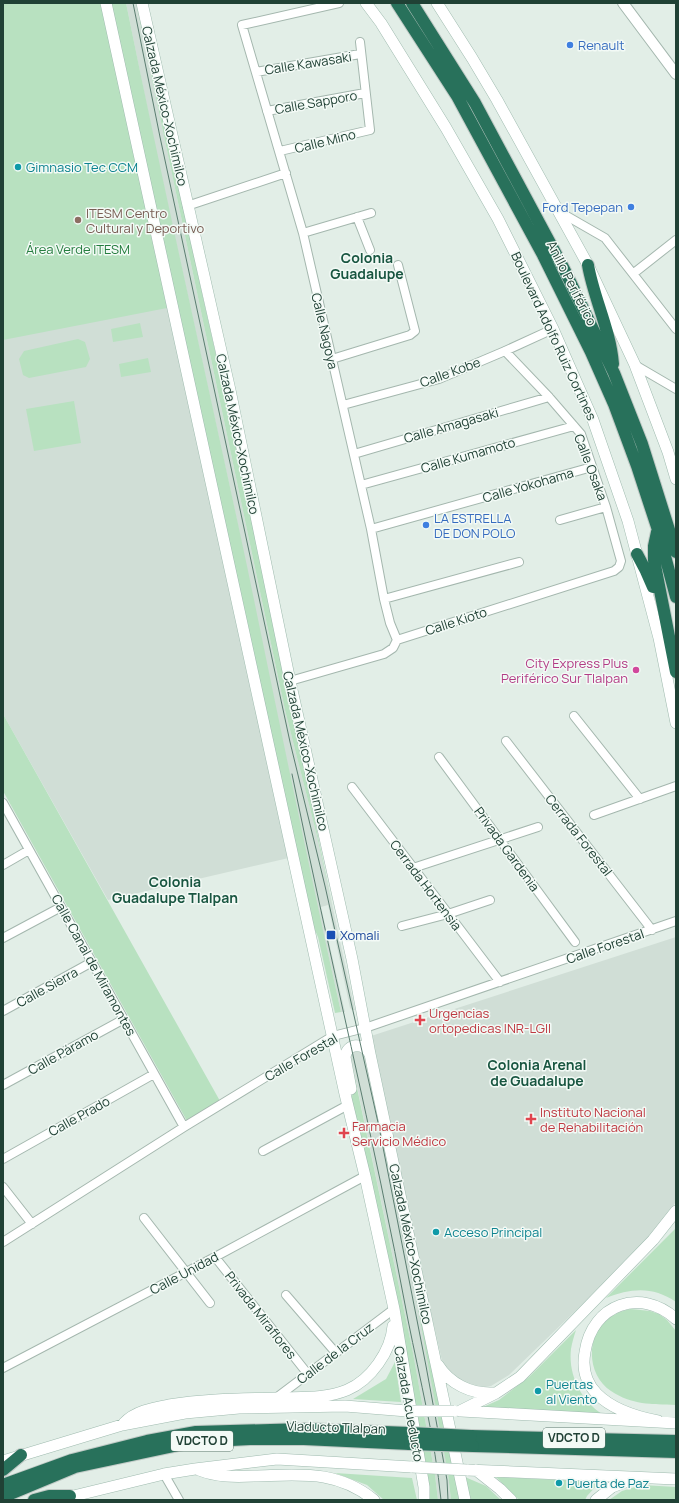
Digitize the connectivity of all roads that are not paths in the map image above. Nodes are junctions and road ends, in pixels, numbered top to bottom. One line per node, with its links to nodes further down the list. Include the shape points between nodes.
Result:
1 (106, 3): 84 (main road)
2 (142, 3): 18 (main road, Calzada México-Xochimilco)
3 (338, 3): 12 (street, Calle Nagoya, via 242,24)
4 (366, 3): 28 (main road, Boulevard Adolfo Ruiz Cortines, via 446,128 498,219)
5 (397, 3): 45 (highway, Anillo Periférico, via 457,96 568,305 614,404)
6 (412, 3): 33 (highway, Anillo Periférico, via 476,103 565,271)
7 (437, 3): 19 (main road, via 497,100)
8 (623, 3): 11 (street)
9 (360, 42): 10 (street)
10 (360, 54): 12 (street, Calle Kawasaki); 14 (street)
11 (673, 63): 13 (street)
12 (256, 72): 15 (street, Calle Nagoya)
13 (676, 74)
14 (365, 93): 15 (street, Calle Sapporo); 16 (street, Calle Mino, via 370,130)
15 (268, 111): 16 (street, Calle Nagoya)
16 (280, 152): 17 (street, Calle Nagoya)
17 (286, 173): 18 (street); 22 (street, Calle Nagoya)
18 (187, 206): 56 (main road, Calzada México-Xochimilco, via 230,390)
19 (557, 211): 26 (main road); 27 (street, via 605,238)
20 (371, 212): 21 (street)
21 (357, 217): 22 (street); 24 (street)
22 (303, 233): 31 (street, Calle Nagoya)
23 (676, 240): 27 (street)
24 (370, 250)
25 (398, 265): 31 (street, via 415,331 410,335)
26 (588, 265): 32 (main road); 33 (highway, via 594,295 610,343)
27 (634, 273): 29 (street)
28 (553, 329): 30 (street, Calle Kobe); 48 (main road, Boulevard Adolfo Ruiz Cortines, via 593,420)
29 (676, 329)
30 (505, 352): 35 (street, Calle Osaka); 36 (street, Calle Kobe, via 439,378)
31 (332, 359): 36 (street, Calle Nagoya)
32 (635, 365): 34 (street); 40 (main road)
33 (614, 373): 46 (highway, Anillo Periférico, via 642,444)
34 (676, 389)
35 (549, 397): 37 (street, Calle Osaka); 38 (street, Calle Amagasaki)
36 (342, 405): 38 (street, Calle Nagoya)
37 (574, 426): 39 (street, Calle Osaka, via 581,434); 41 (street, Calle Kumamoto)
38 (354, 454): 41 (street, Calle Nagoya)
39 (592, 467): 42 (street, Calle Osaka); 44 (street, Calle Yokohama)
40 (676, 479)
41 (361, 485): 44 (street, Calle Nagoya)
42 (606, 508): 43 (street); 49 (street, Calle Osaka)
43 (560, 520)
44 (372, 529): 52 (street, Calle Nagoya)
45 (658, 530): 51 (highway, Anillo Periférico); 53 (highway, via 654,560)
46 (674, 540): 47 (highway, Anillo Periférico)
47 (676, 552)
48 (637, 554): 53 (highway, via 650,579); 58 (main road, Boulevard Adolfo Ruiz Cortines, via 659,638)
49 (621, 561): 54 (street, Calle Kioto, via 619,567 614,570)
50 (519, 562): 52 (street)
51 (676, 597)
52 (384, 599): 54 (street, Calle Nagoya)
53 (666, 623): 55 (highway)
54 (397, 640): 56 (street, Calle Kioto, via 393,648 384,654)
55 (676, 672)
56 (290, 681): 83 (main road, Calzada México-Xochimilco, via 352,958)
57 (574, 716): 63 (street)
58 (676, 723)
59 (506, 741): 76 (street, Cerrada Forestal)
60 (440, 756): 67 (street, Privada Gardenia)
61 (676, 786): 63 (street)
62 (352, 788): 70 (street, Cerrada Hortensia)
63 (640, 799): 65 (street)
64 (3, 803): 68 (street, Calle Canal de Miramontes)
65 (594, 815)
66 (538, 826): 67 (street)
67 (501, 840): 70 (street); 78 (street, Privada Gardenia)
68 (30, 850): 69 (street); 72 (street, Calle Canal de Miramontes)
69 (3, 865)
70 (413, 868): 73 (street, Cerrada Hortensia)
71 (490, 900): 73 (street)
72 (61, 907): 77 (street); 79 (street, Calle Canal de Miramontes)
73 (448, 914): 75 (street); 80 (street, Cerrada Hortensia)
74 (676, 921): 76 (street, Calle Forestal)
75 (402, 926)
76 (652, 930): 80 (street, Calle Forestal)
77 (3, 938)
78 (575, 942)
79 (92, 962): 81 (street, Calle Sierra); 82 (street, Calle Canal de Miramontes)
80 (500, 982): 83 (street, Calle Forestal)
81 (3, 1011)
82 (124, 1019): 86 (street, Calle Canal de Miramontes); 87 (street, Calle Páramo)
83 (364, 1028): 84 (street, Calle Forestal); 85 (main road, Calzada México-Xochimilco)
84 (333, 1036): 88 (main road); 89 (street, Calle Forestal)
85 (370, 1054): 88 (main road, via 360,1045 353,1046 346,1053 351,1085); 105 (main road, Calzada México-Xochimilco)
86 (154, 1074): 89 (street, Calle Canal de Miramontes); 91 (street, Calle Prado)
87 (3, 1085)
88 (347, 1103): 90 (street); 92 (main road)
89 (184, 1127): 96 (street, Calle Forestal)
90 (263, 1151)
91 (3, 1159)
92 (365, 1176): 98 (street, Calle Unidad); 102 (main road)
93 (3, 1187): 96 (street)
94 (676, 1211): 108 (main road, via 653,1240 527,1370)
95 (144, 1218): 99 (street)
96 (32, 1224): 97 (street, Calle Forestal)
97 (3, 1242)
98 (215, 1257): 99 (street, Calle Unidad); 107 (street, Privada Miraflores)
99 (186, 1272): 101 (street); 106 (street, Calle Unidad)
100 (286, 1295): 104 (street)
101 (210, 1303)
102 (394, 1309): 104 (street, Calle de la Cruz); 109 (main road, via 392,1334 384,1353 374,1368 354,1386 322,1396); 133 (main road, Calzada Acueducto, via 424,1487)
103 (676, 1319): 111 (main road, via 652,1305 637,1303 617,1307 596,1321 585,1347 585,1371 589,1383 598,1394 620,1409)
104 (336, 1352): 107 (street, Calle de la Cruz)
105 (436, 1361): 108 (main road, via 445,1374 457,1384 476,1392); 134 (main road, Calzada México-Xochimilco)
106 (3, 1368)
107 (307, 1373): 109 (street, Calle de la Cruz)
108 (496, 1393): 110 (main road)
109 (276, 1398): 113 (main road, via 207,1400 174,1404 138,1413)
110 (457, 1411): 111 (main road, Viaducto Tlalpan); 113 (main road, Viaducto Tlalpan, bridge, via 345,1406 239,1408 185,1413)
111 (658, 1421): 112 (main road, Viaducto Tlalpan)
112 (676, 1423)
113 (122, 1425): 118 (main road, Viaducto Tlalpan)
114 (410, 1439): 115 (highway, Viaducto Tlalpan / VDCTO D, bridge); 126 (highway, Viaducto Tlalpan / VDCTO D, via 304,1429 196,1432 72,1460); 128 (highway, Viaducto Tlalpan / VDCTO D, via 250,1439 193,1442 75,1467)
115 (472, 1441): 116 (highway, Viaducto Tlalpan / VDCTO D); 117 (highway, Viaducto Tlalpan / VDCTO D)
116 (676, 1441)
117 (676, 1452)
118 (21, 1455): 119 (main road, Viaducto Tlalpan); 121 (highway)
119 (3, 1461)
120 (195, 1468): 122 (main road, bridge, via 277,1459); 123 (main road); 132 (main road, via 225,1476 329,1477 349,1484)
121 (3, 1470)
122 (471, 1470): 124 (main road); 135 (main road, via 500,1489)
123 (164, 1474): 127 (main road); 131 (street)
124 (645, 1478): 125 (main road); 136 (main road, via 619,1483)
125 (675, 1479)
126 (3, 1485)
127 (70, 1496): 129 (highway, via 49,1496); 130 (main road)
128 (3, 1497)
129 (34, 1500)
130 (56, 1500)
131 (179, 1500)
132 (374, 1500)
133 (424, 1500)
134 (466, 1500)
135 (511, 1500)
136 (596, 1500)

